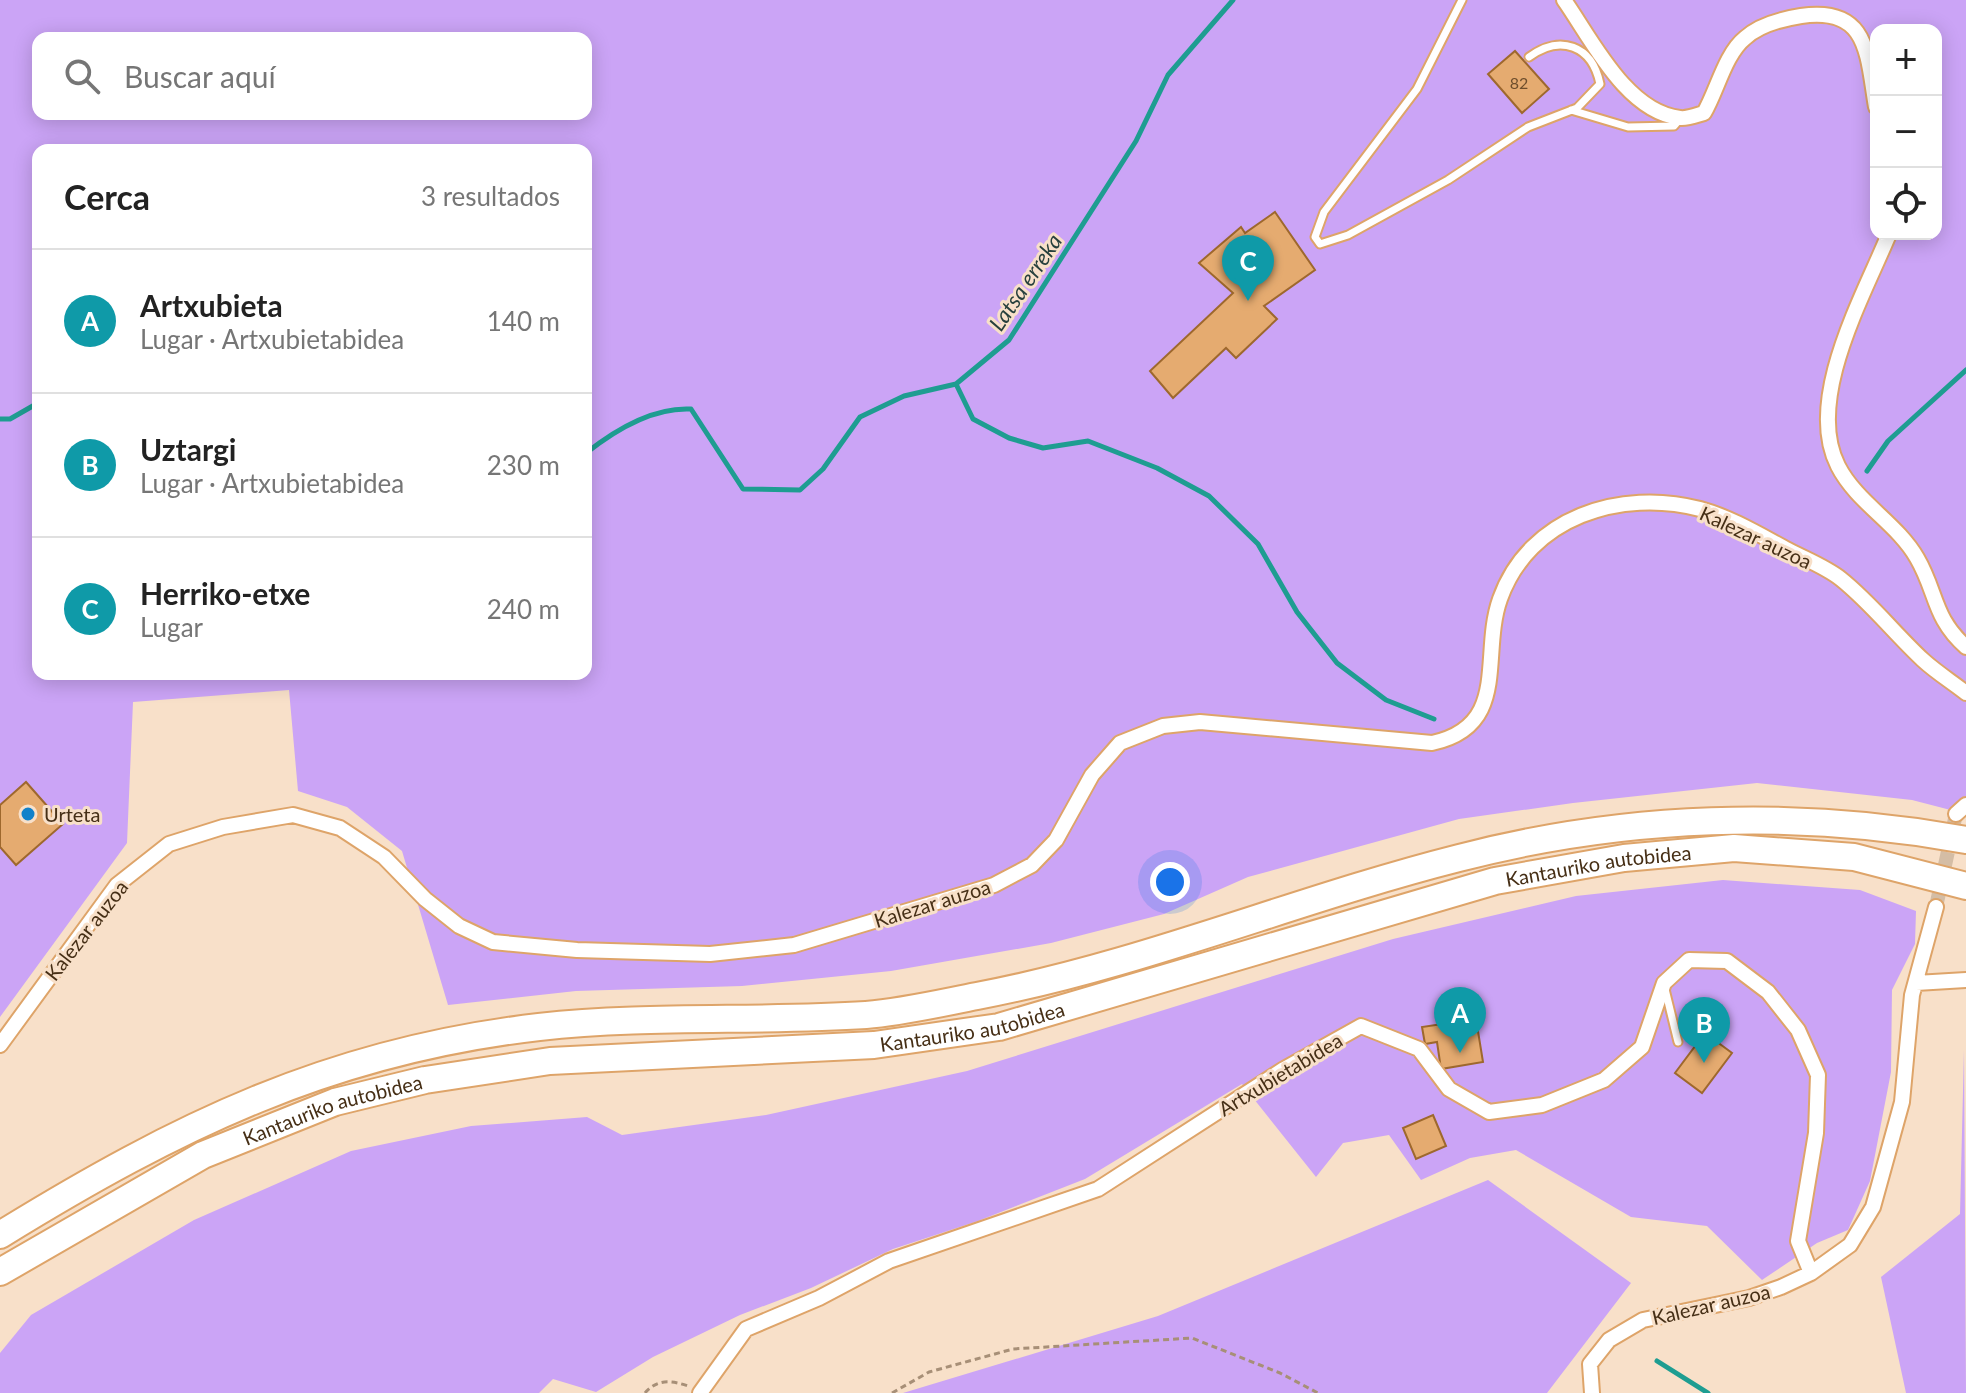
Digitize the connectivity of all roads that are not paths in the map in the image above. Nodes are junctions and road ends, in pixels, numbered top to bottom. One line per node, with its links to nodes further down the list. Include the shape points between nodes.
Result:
1 (1462, 0): 5 (lane, via 1417,89 1324,212 1315,237 1320,244 1364,227 1528,127)
2 (1564, 0): 6 (street, via 1622,83 1647,106)
3 (1529, 57): 5 (lane, via 1554,42 1570,45 1596,68 1600,84)
4 (1874, 96): 6 (street, via 1865,44 1850,21 1825,12 1765,25 1743,39 1704,113)
5 (1571, 110): 6 (lane, via 1644,129 1674,126)
6 (1680, 119)
7 (1886, 240): 8 (street, via 1854,313 1827,417 1837,464 1917,558 1947,631)
8 (1966, 647)
9 (1966, 693): 19 (street, Kalezar auzoa, via 1924,662 1840,578 1782,547 1702,510 1656,500 1610,505 1571,518 1515,566 1499,601 1482,711 1457,737 1432,743 1200,722 1163,726 1120,743 1092,775 1056,840 1032,865 994,885 794,945 710,954 493,942 459,926 384,857 340,828 293,815 223,827 169,844 117,885)
10 (1862, 824): 11 (highway, Kantauriko autobidea); 12 (highway); 20 (highway, Kantauriko autobidea, via 1675,821 1532,842 1362,885 1080,973 871,1014 540,1027 366,1059 189,1128)
11 (1966, 840)
12 (1966, 855)
13 (1966, 886): 21 (highway, Kantauriko autobidea, via 1839,856 1734,848 1624,858 1495,881 999,1027 874,1045 550,1061 425,1080 335,1102 203,1155)
14 (1936, 907): 17 (street, Kalezar auzoa)
15 (1966, 980): 17 (street)
16 (1664, 983): 18 (lane); 22 (street, via 1689,960 1727,961 1768,992 1798,1030 1818,1075 1816,1133 1798,1241); 23 (street, Artxubietabidea, via 1642,1047 1604,1080 1542,1105 1489,1112 1449,1089 1419,1049 1361,1026 1284,1069 1098,1189 889,1261 746,1329)
17 (1916, 983): 22 (street, Kalezar auzoa, via 1902,1102 1873,1207 1850,1245)
18 (1678, 1042)
19 (0, 1045)
20 (0, 1235)
21 (0, 1272)
22 (1811, 1273): 24 (street, Kalezar auzoa, via 1749,1298 1643,1320 1609,1340 1590,1364)
23 (700, 1392)
24 (1592, 1393)

